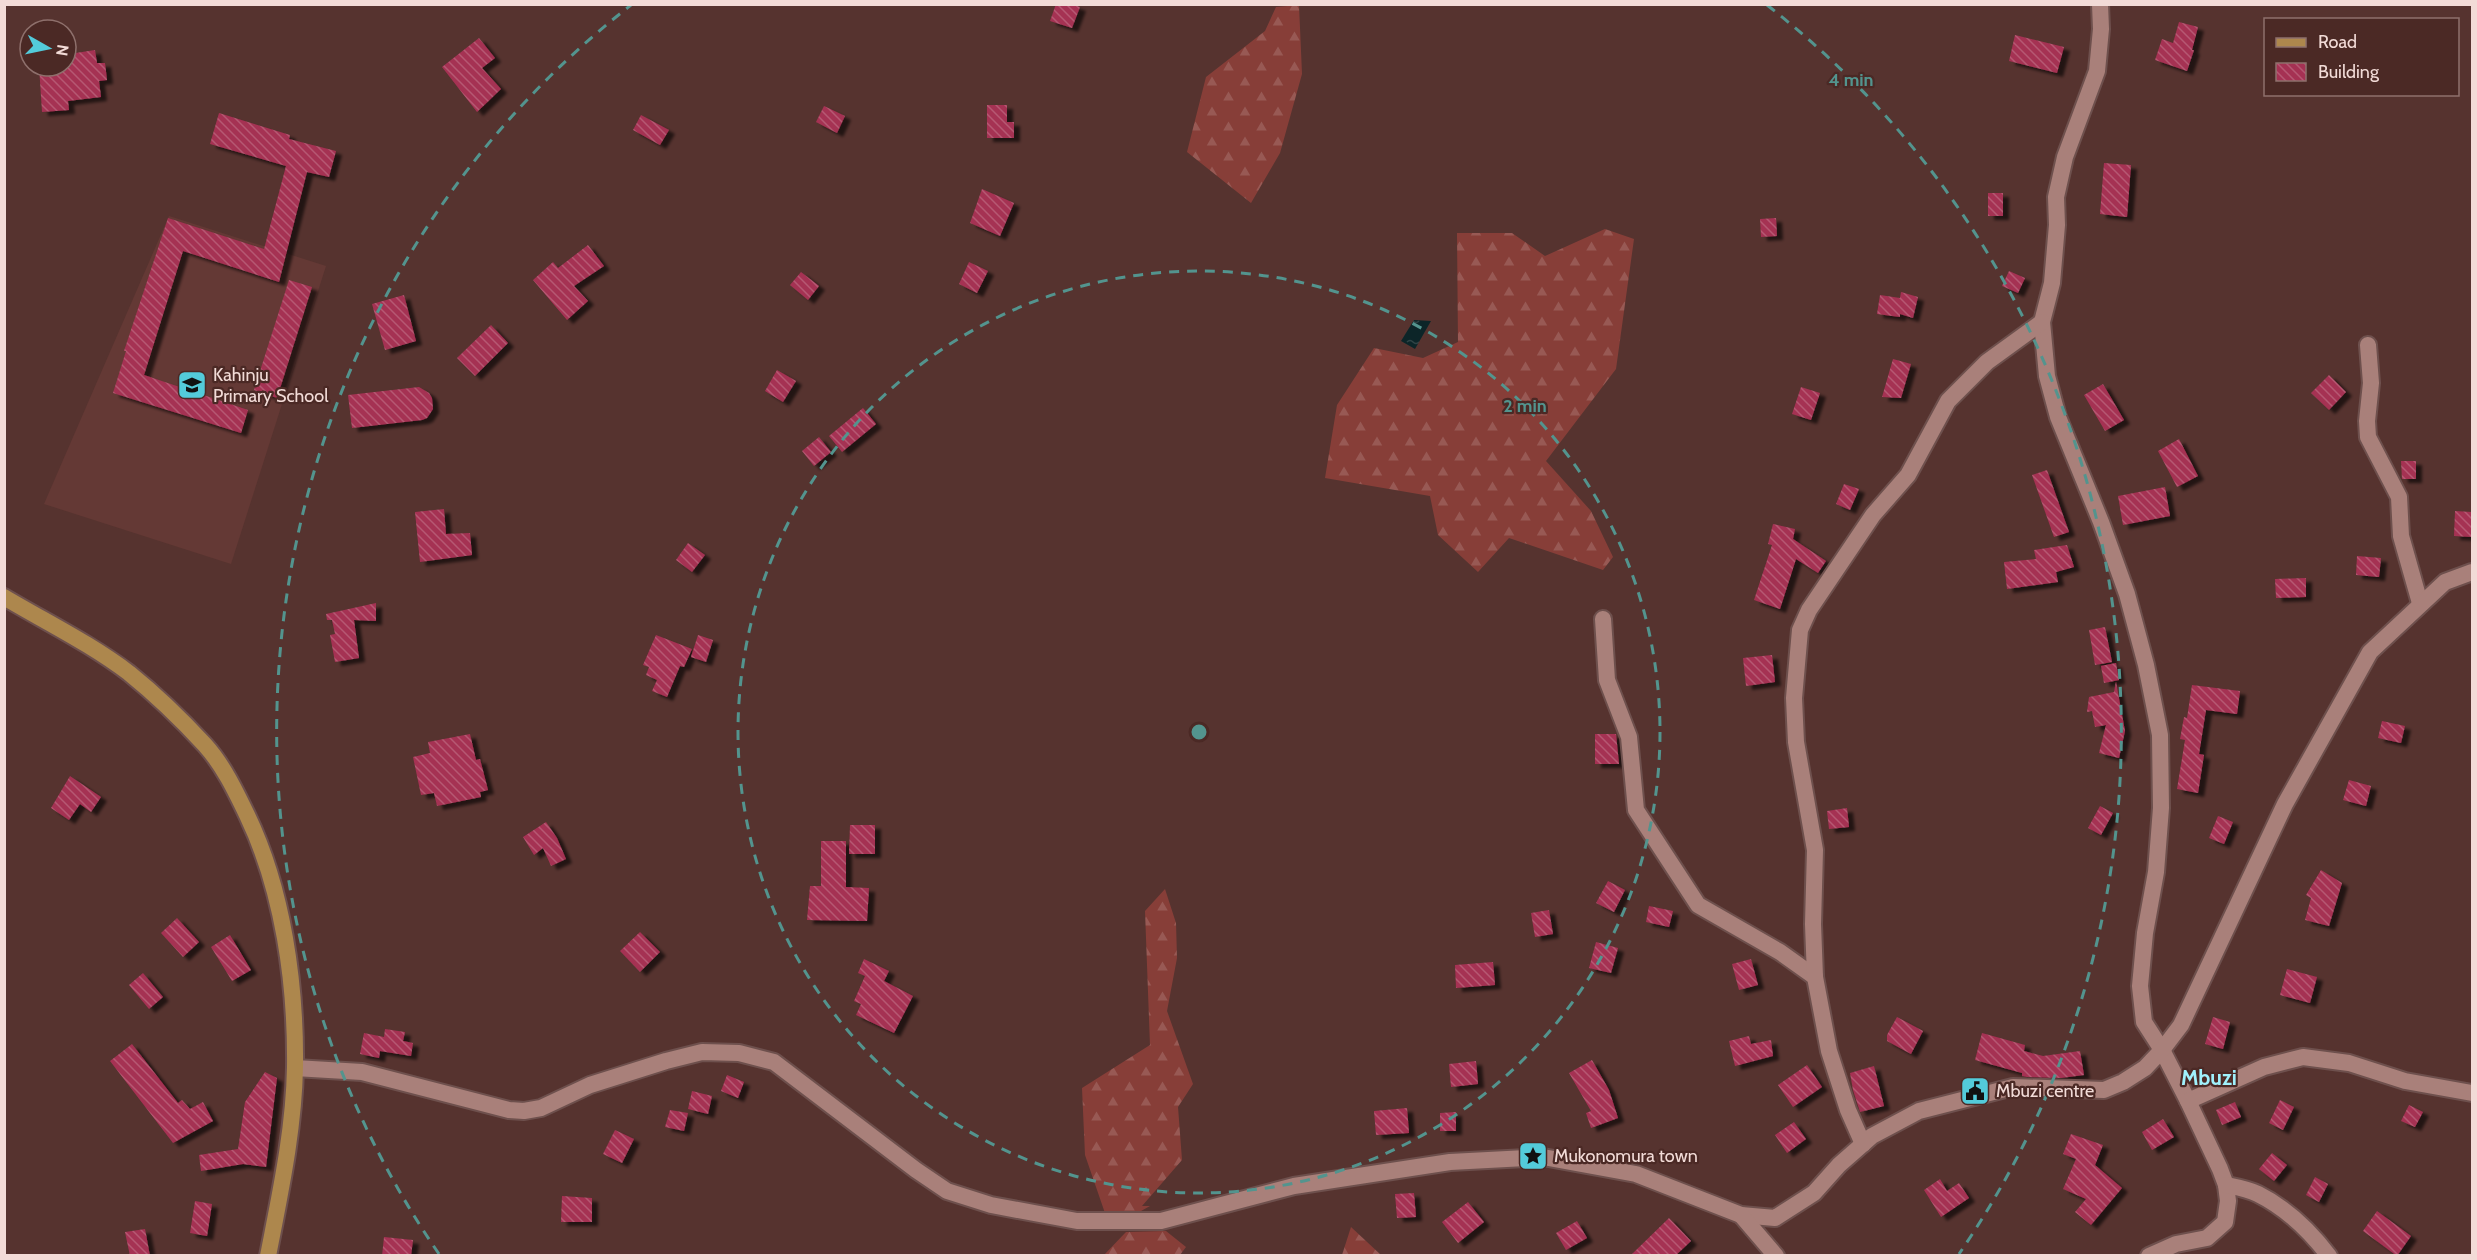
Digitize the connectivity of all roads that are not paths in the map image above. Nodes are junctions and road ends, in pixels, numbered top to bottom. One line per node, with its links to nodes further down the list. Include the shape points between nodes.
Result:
1 (2100, 4): 2 (street, via 2097,71 2057,188 2052,283)
2 (2042, 322): 8 (street, via 1988,362 1948,401 1908,475 1873,515 1809,610 1800,630 1794,698 1796,742 1815,850); 9 (street, via 2047,376 2058,417 2127,594 2160,735 2157,861 2140,986 2144,1022)
3 (2368, 345): 6 (street, via 2368,437 2399,497 2401,536)
4 (2472, 572): 6 (street, via 2445,582)
5 (4, 597): 10 (main road, via 128,673 206,746 231,782 268,863 288,952)
6 (2420, 603): 9 (street, via 2370,652 2326,728 2285,804 2181,1025)
7 (1603, 619): 8 (street, via 1607,680 1629,737 1636,810 1698,905 1780,951)
8 (1815, 977): 13 (street, via 1829,1051)
9 (2162, 1050): 12 (street); 13 (street, via 2145,1068 2104,1090 2013,1087 1919,1112)
10 (295, 1068): 15 (street, via 362,1072 524,1111 542,1108 590,1085 666,1061 702,1052 739,1053 774,1062 947,1191 991,1205 1077,1221 1161,1221 1294,1186 1450,1162 1543,1157 1636,1174); 16 (main road, via 284,1173)
11 (2472, 1093): 12 (street, via 2405,1081 2349,1063 2303,1057 2264,1067)
12 (2188, 1101): 14 (street)
13 (1863, 1144): 15 (street, via 1814,1194 1775,1218)
14 (2226, 1185): 18 (street, via 2224,1222 2207,1238 2176,1244); 19 (street, via 2256,1193 2287,1213 2314,1236)
15 (1741, 1215): 17 (street)
16 (268, 1256)
17 (1776, 1256)
18 (2149, 1256)
19 (2329, 1256)

